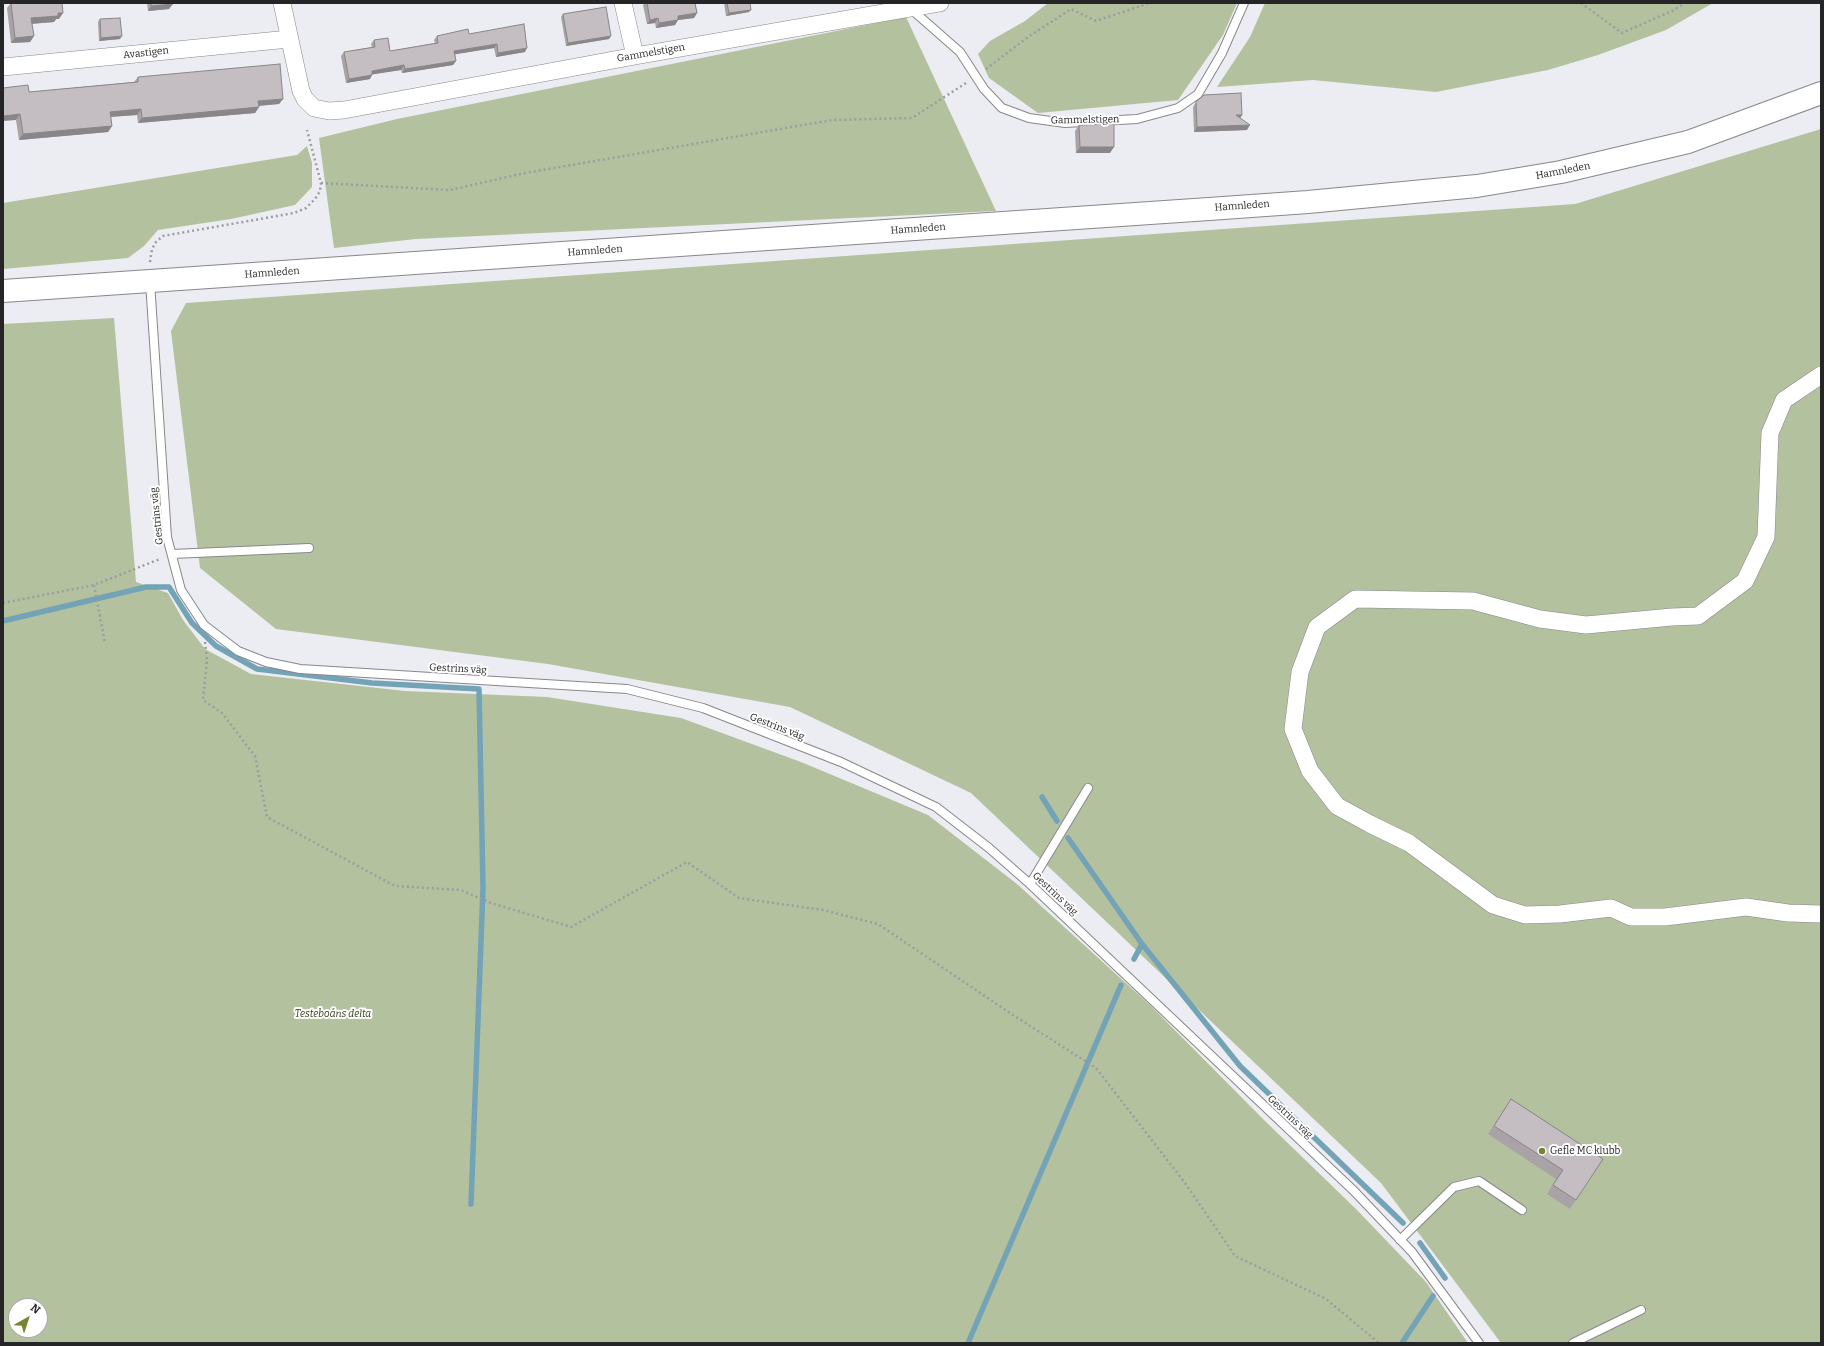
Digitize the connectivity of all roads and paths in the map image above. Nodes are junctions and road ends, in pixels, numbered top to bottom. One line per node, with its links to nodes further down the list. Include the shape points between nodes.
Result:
1 (282, 3): 9 (street)
2 (623, 3): 10 (street)
3 (940, 3): 8 (street, Gammelstigen)
4 (1150, 3): 12 (path, via 1096,21 1071,9 1028,37)
5 (1244, 3): 12 (lane, Gammelstigen, via 1222,53 1198,94 1178,108 1137,119 1065,123 1041,121 1002,108 990,97)
6 (1581, 3): 7 (path, via 1622,33)
7 (1685, 3)
8 (911, 9): 10 (street, Gammelstigen); 12 (lane, Gammelstigen, via 954,45)
9 (289, 39): 10 (street, Gammelstigen, via 305,99 314,108 329,111); 11 (street, Avastigen)
10 (635, 56)
11 (3, 67)
12 (976, 77): 15 (path, via 912,118 832,120 525,173 450,190)
13 (1821, 93): 16 (main road, Hamnleden, via 1688,142 1561,172 1477,186 1308,202)
14 (307, 130): 15 (path)
15 (321, 183): 16 (path, via 315,200 306,208 294,213 163,236 152,249)
16 (150, 281): 17 (main road, Hamnleden); 20 (lane, Gestrins väg, via 167,537)
17 (3, 290)
18 (1821, 375): 27 (street, via 1784,400 1770,433 1766,537 1745,581 1698,616 1586,625 1540,619 1473,601 1355,599 1317,627 1300,672 1293,729 1310,771 1337,806 1409,843 1493,905 1525,915 1611,908 1631,917 1665,917 1746,907 1788,913)
19 (309, 548): 20 (lane)
20 (172, 554): 21 (path); 26 (lane, Gestrins väg, via 181,590 204,625 238,651 266,662 300,669 627,689 703,708 841,762 936,807)
21 (94, 586): 22 (path); 24 (path)
22 (3, 603)
23 (205, 638): 31 (path, via 207,660 203,700 222,714 255,756 267,817 395,886 461,890 491,903 571,927 687,862 739,898 823,910 878,924 1096,1068 1185,1183 1235,1256 1326,1299)
24 (105, 643)
25 (1088, 788): 26 (lane)
26 (1030, 884): 29 (lane, Gestrins väg, via 1354,1190)
27 (1821, 914)
28 (1522, 1210): 29 (lane, via 1479,1181 1454,1187)
29 (1400, 1240): 32 (lane, Gestrins väg, via 1412,1252)
30 (1641, 1310): 33 (lane)
31 (1379, 1343)
32 (1479, 1343)
33 (1573, 1343)

